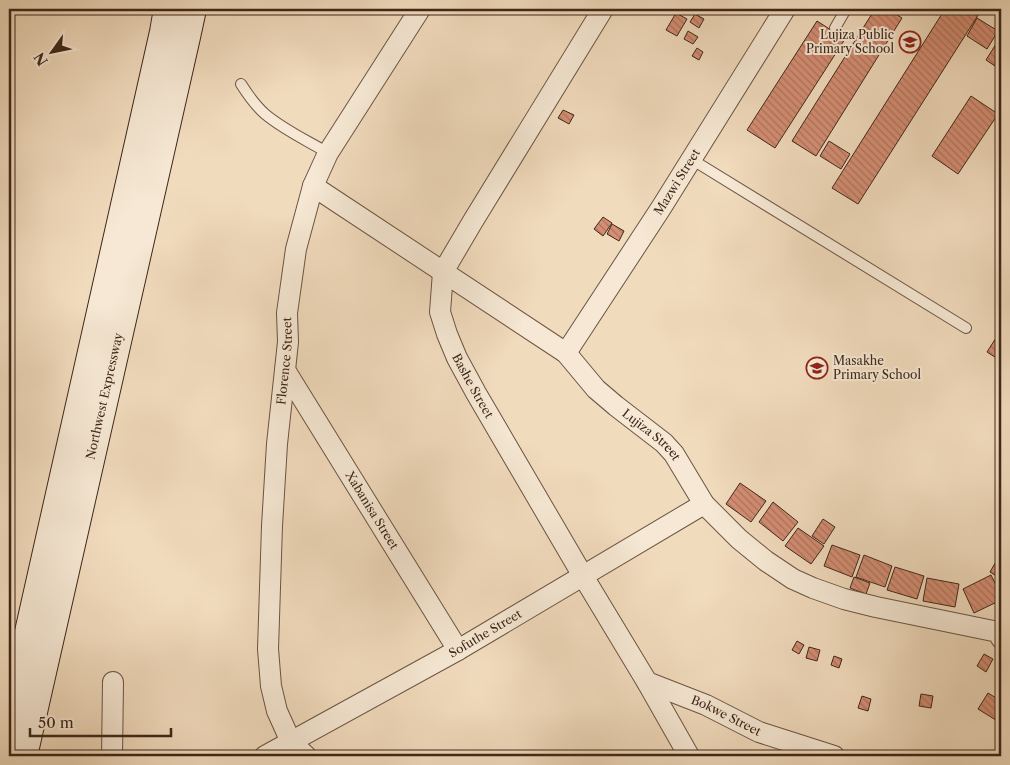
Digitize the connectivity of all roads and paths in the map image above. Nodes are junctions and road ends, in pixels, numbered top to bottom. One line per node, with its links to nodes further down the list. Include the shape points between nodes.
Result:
1 (192, 9): 6 (main road)
2 (420, 9): 9 (street, Florence Street)
3 (603, 9): 12 (street, Bashe Street)
4 (785, 9): 10 (street, Mazwi Street)
5 (846, 9): 7 (lane)
6 (173, 26): 22 (main road, Northwest Expressway); 24 (main road, Northwest Expressway)
7 (835, 28)
8 (241, 84): 9 (lane, via 264,114)
9 (328, 153): 11 (street, Florence Street)
10 (691, 159): 13 (lane); 14 (street, Mazwi Street)
11 (313, 186): 12 (street, Lujiza Street); 15 (street, Florence Street, via 296,249)
12 (444, 272): 14 (street, Lujiza Street); 17 (street, Bashe Street, via 440,312 457,358)
13 (966, 328)
14 (566, 353): 16 (street, Lujiza Street, via 596,389 664,443)
15 (285, 370): 19 (street, Xabanisa Street); 23 (street, Florence Street, via 273,498 268,649 277,711)
16 (704, 504): 17 (street, Sofuthe Street); 18 (street, Lujiza Street, via 766,561 814,588 876,607)
17 (583, 576): 19 (street, Sofuthe Street); 21 (street, Bashe Street)
18 (1000, 633)
19 (458, 650): 23 (street, Sofuthe Street)
20 (113, 682): 25 (street)
21 (647, 682): 28 (street, Bashe Street); 29 (street, Bokwe Street, via 759,732)
22 (9, 721)
23 (291, 742): 26 (street, Sofuthe Street); 27 (street)
24 (23, 756)
25 (112, 756)
26 (265, 756)
27 (306, 756)
28 (689, 756)
29 (834, 756)

